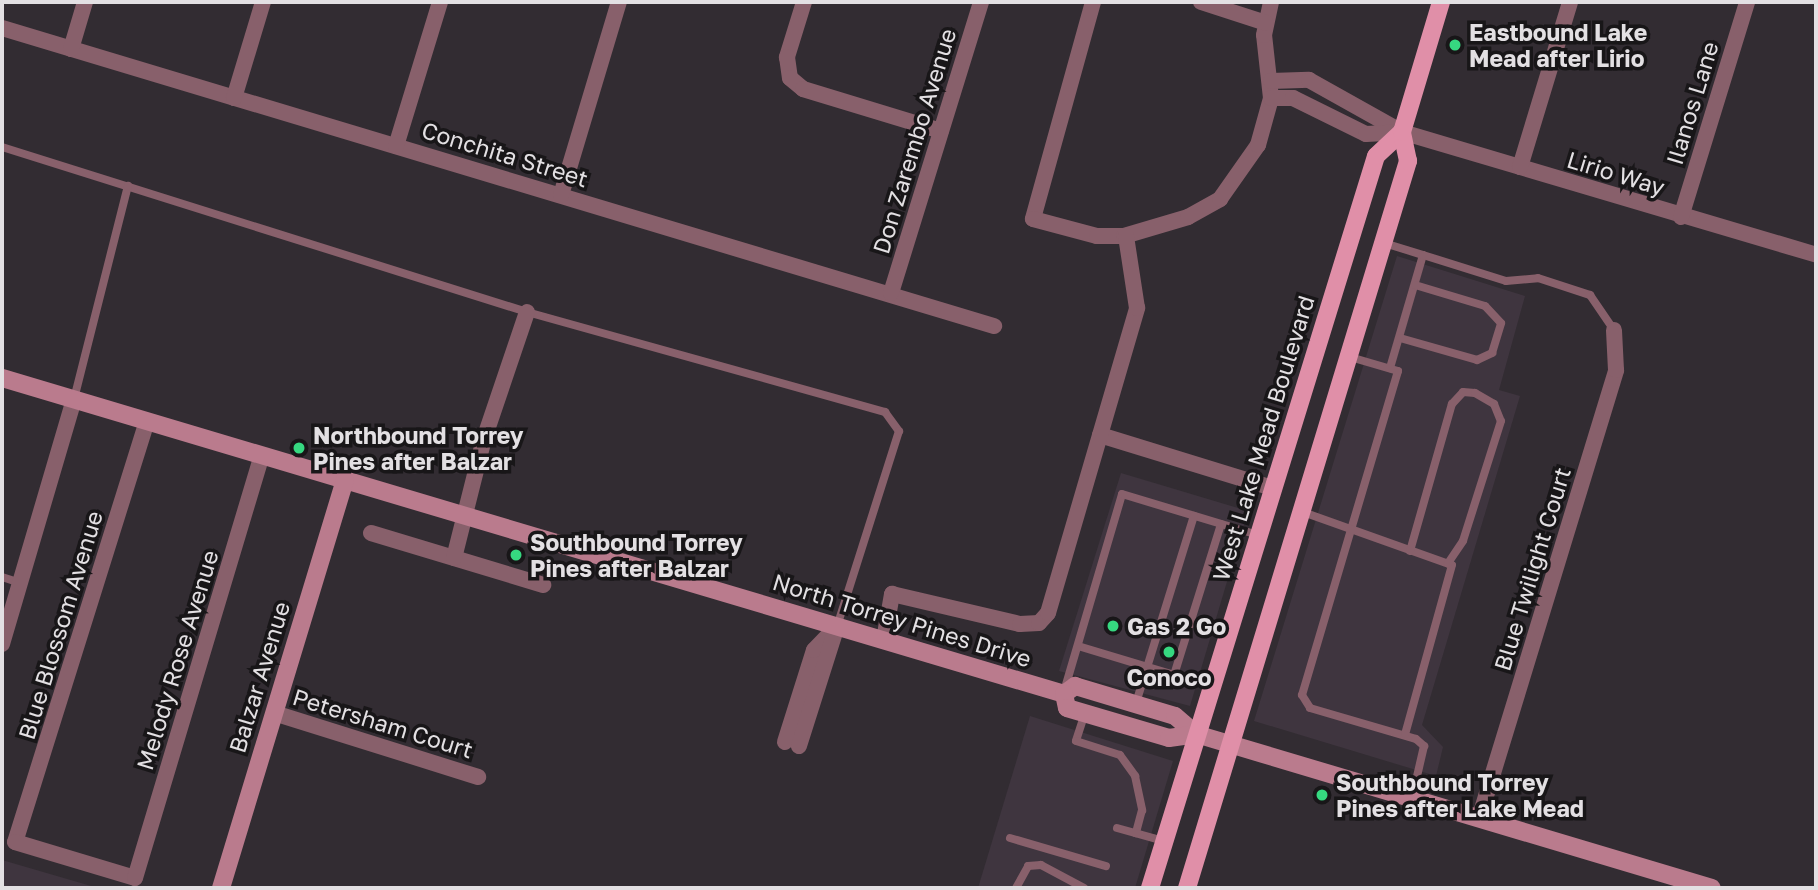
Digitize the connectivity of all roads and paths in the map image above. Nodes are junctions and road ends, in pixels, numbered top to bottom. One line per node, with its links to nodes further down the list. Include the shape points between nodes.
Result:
1 (85, 2): 15 (street)
2 (263, 2): 17 (street)
3 (440, 2): 23 (street)
4 (619, 2): 27 (street)
5 (804, 2): 21 (street, via 787,57 790,78 803,89)
6 (981, 2): 21 (street, Don Zarembo Avenue)
7 (1093, 2): 29 (street, via 1033,219 1097,236)
8 (1201, 2): 13 (street)
9 (1271, 2): 13 (street)
10 (1441, 2): 22 (main road)
11 (1570, 2): 25 (street)
12 (1747, 2): 28 (street, Ilanos Lane)
13 (1266, 23): 16 (street)
14 (2, 28): 15 (street, Conchita Street)
15 (71, 49): 17 (street, Conchita Street)
16 (1271, 80): 18 (street); 19 (street, via 1310,80)
17 (234, 98): 23 (street, Conchita Street)
18 (1271, 98): 20 (street, via 1293,98); 29 (street, via 1258,145 1220,199 1188,217)
19 (1342, 104): 20 (lane); 22 (street)
20 (1331, 120): 22 (street, via 1366,134)
21 (941, 131): 34 (street, Don Zarembo Avenue)
22 (1402, 132): 25 (street, Lirio Way); 30 (main road, via 1408,161); 39 (main road, West Lake Mead Boulevard, via 1376,156)
23 (396, 146): 27 (street, Conchita Street)
24 (2, 147): 26 (lane)
25 (1520, 167): 28 (street, Lirio Way)
26 (128, 186): 35 (lane); 43 (lane)
27 (561, 195): 34 (street, Conchita Street)
28 (1681, 217): 31 (street, Lirio Way)
29 (1126, 236): 45 (street, via 1137,308)
30 (1383, 243): 32 (lane); 40 (main road)
31 (1816, 255)
32 (1423, 256): 33 (lane); 37 (lane, via 1506,281 1538,278 1590,295)
33 (1415, 285): 38 (lane); 38 (lane, via 1485,306 1501,323 1492,353 1477,360)
34 (891, 293): 36 (street, Conchita Street)
35 (527, 312): 50 (street); 63 (lane, via 895,420 895,444)
36 (994, 326)
37 (1614, 331): 79 (street, Blue Twilight Court, via 1616,370)
38 (1400, 338): 41 (lane)
39 (1316, 347): 40 (main road); 48 (main road, West Lake Mead Boulevard)
40 (1348, 356): 41 (lane); 49 (main road)
41 (1390, 368): 53 (lane, via 1398,371)
42 (2, 378): 43 (main road, North Torrey Pines Drive)
43 (74, 399): 44 (main road, North Torrey Pines Drive); 60 (street)
44 (147, 421): 46 (main road, North Torrey Pines Drive); 85 (street, Blue Blossom Avenue, via 15,842)
45 (1100, 435): 48 (street); 65 (street, via 1039,623 1020,624 892,594)
46 (262, 456): 47 (main road, North Torrey Pines Drive); 85 (street, Melody Rose Avenue)
47 (345, 481): 50 (main road, North Torrey Pines Drive); 71 (main road, Balzar Avenue)
48 (1272, 488): 55 (main road, West Lake Mead Boulevard)
49 (1300, 511): 53 (lane); 75 (main road)
50 (465, 516): 57 (street); 63 (main road, North Torrey Pines Drive)
51 (1194, 516): 52 (lane); 67 (lane, via 1122,494); 68 (lane)
52 (1221, 524): 55 (lane); 62 (lane)
53 (1352, 525): 56 (lane, via 1361,535); 74 (lane, via 1301,695 1310,708)
54 (371, 533): 57 (street)
55 (1258, 535): 64 (main road, West Lake Mead Boulevard)
56 (1410, 551): 58 (lane); 58 (lane, via 1457,395 1489,401 1501,421 1464,541)
57 (454, 558): 61 (street)
58 (1448, 563): 74 (lane, via 1454,571)
59 (2, 577): 60 (lane)
60 (20, 583): 66 (street)
61 (542, 584)
62 (1191, 622): 64 (lane); 68 (lane, via 1174,675)
63 (837, 626): 65 (main road, North Torrey Pines Drive); 76 (street)
64 (1227, 634): 73 (main road, West Lake Mead Boulevard)
65 (884, 640): 69 (main road, North Torrey Pines Drive)
66 (2, 643)
67 (1078, 646): 68 (lane); 69 (lane)
68 (1147, 667): 70 (lane)
69 (1064, 694): 70 (main road, North Torrey Pines Drive, via 1075,686); 72 (main road, North Torrey Pines Drive, via 1067,708)
70 (1135, 704): 73 (main road, North Torrey Pines Drive, via 1175,716)
71 (274, 713): 77 (street, Petersham Court); 86 (main road, Balzar Avenue)
72 (1085, 713): 73 (main road, North Torrey Pines Drive, via 1169,738); 81 (lane, via 1076,741 1120,755 1131,766 1142,810)
73 (1196, 734): 75 (main road, North Torrey Pines Drive); 83 (main road, West Lake Mead Boulevard)
74 (1405, 734): 78 (lane, via 1424,746)
75 (1230, 743): 78 (main road, North Torrey Pines Drive); 90 (main road)
76 (792, 744)
77 (478, 777)
78 (1412, 798): 79 (main road, North Torrey Pines Drive)
79 (1479, 819): 91 (main road, North Torrey Pines Drive)
80 (1117, 828): 81 (lane)
81 (1136, 833): 83 (lane)
82 (1010, 838): 84 (lane)
83 (1164, 841): 89 (main road, West Lake Mead Boulevard)
84 (1106, 866)
85 (135, 878)
86 (221, 888)
87 (1016, 888): 88 (lane, via 1028,866 1041,865)
88 (1084, 888)
89 (1150, 888)
90 (1186, 888)
91 (1712, 888)

